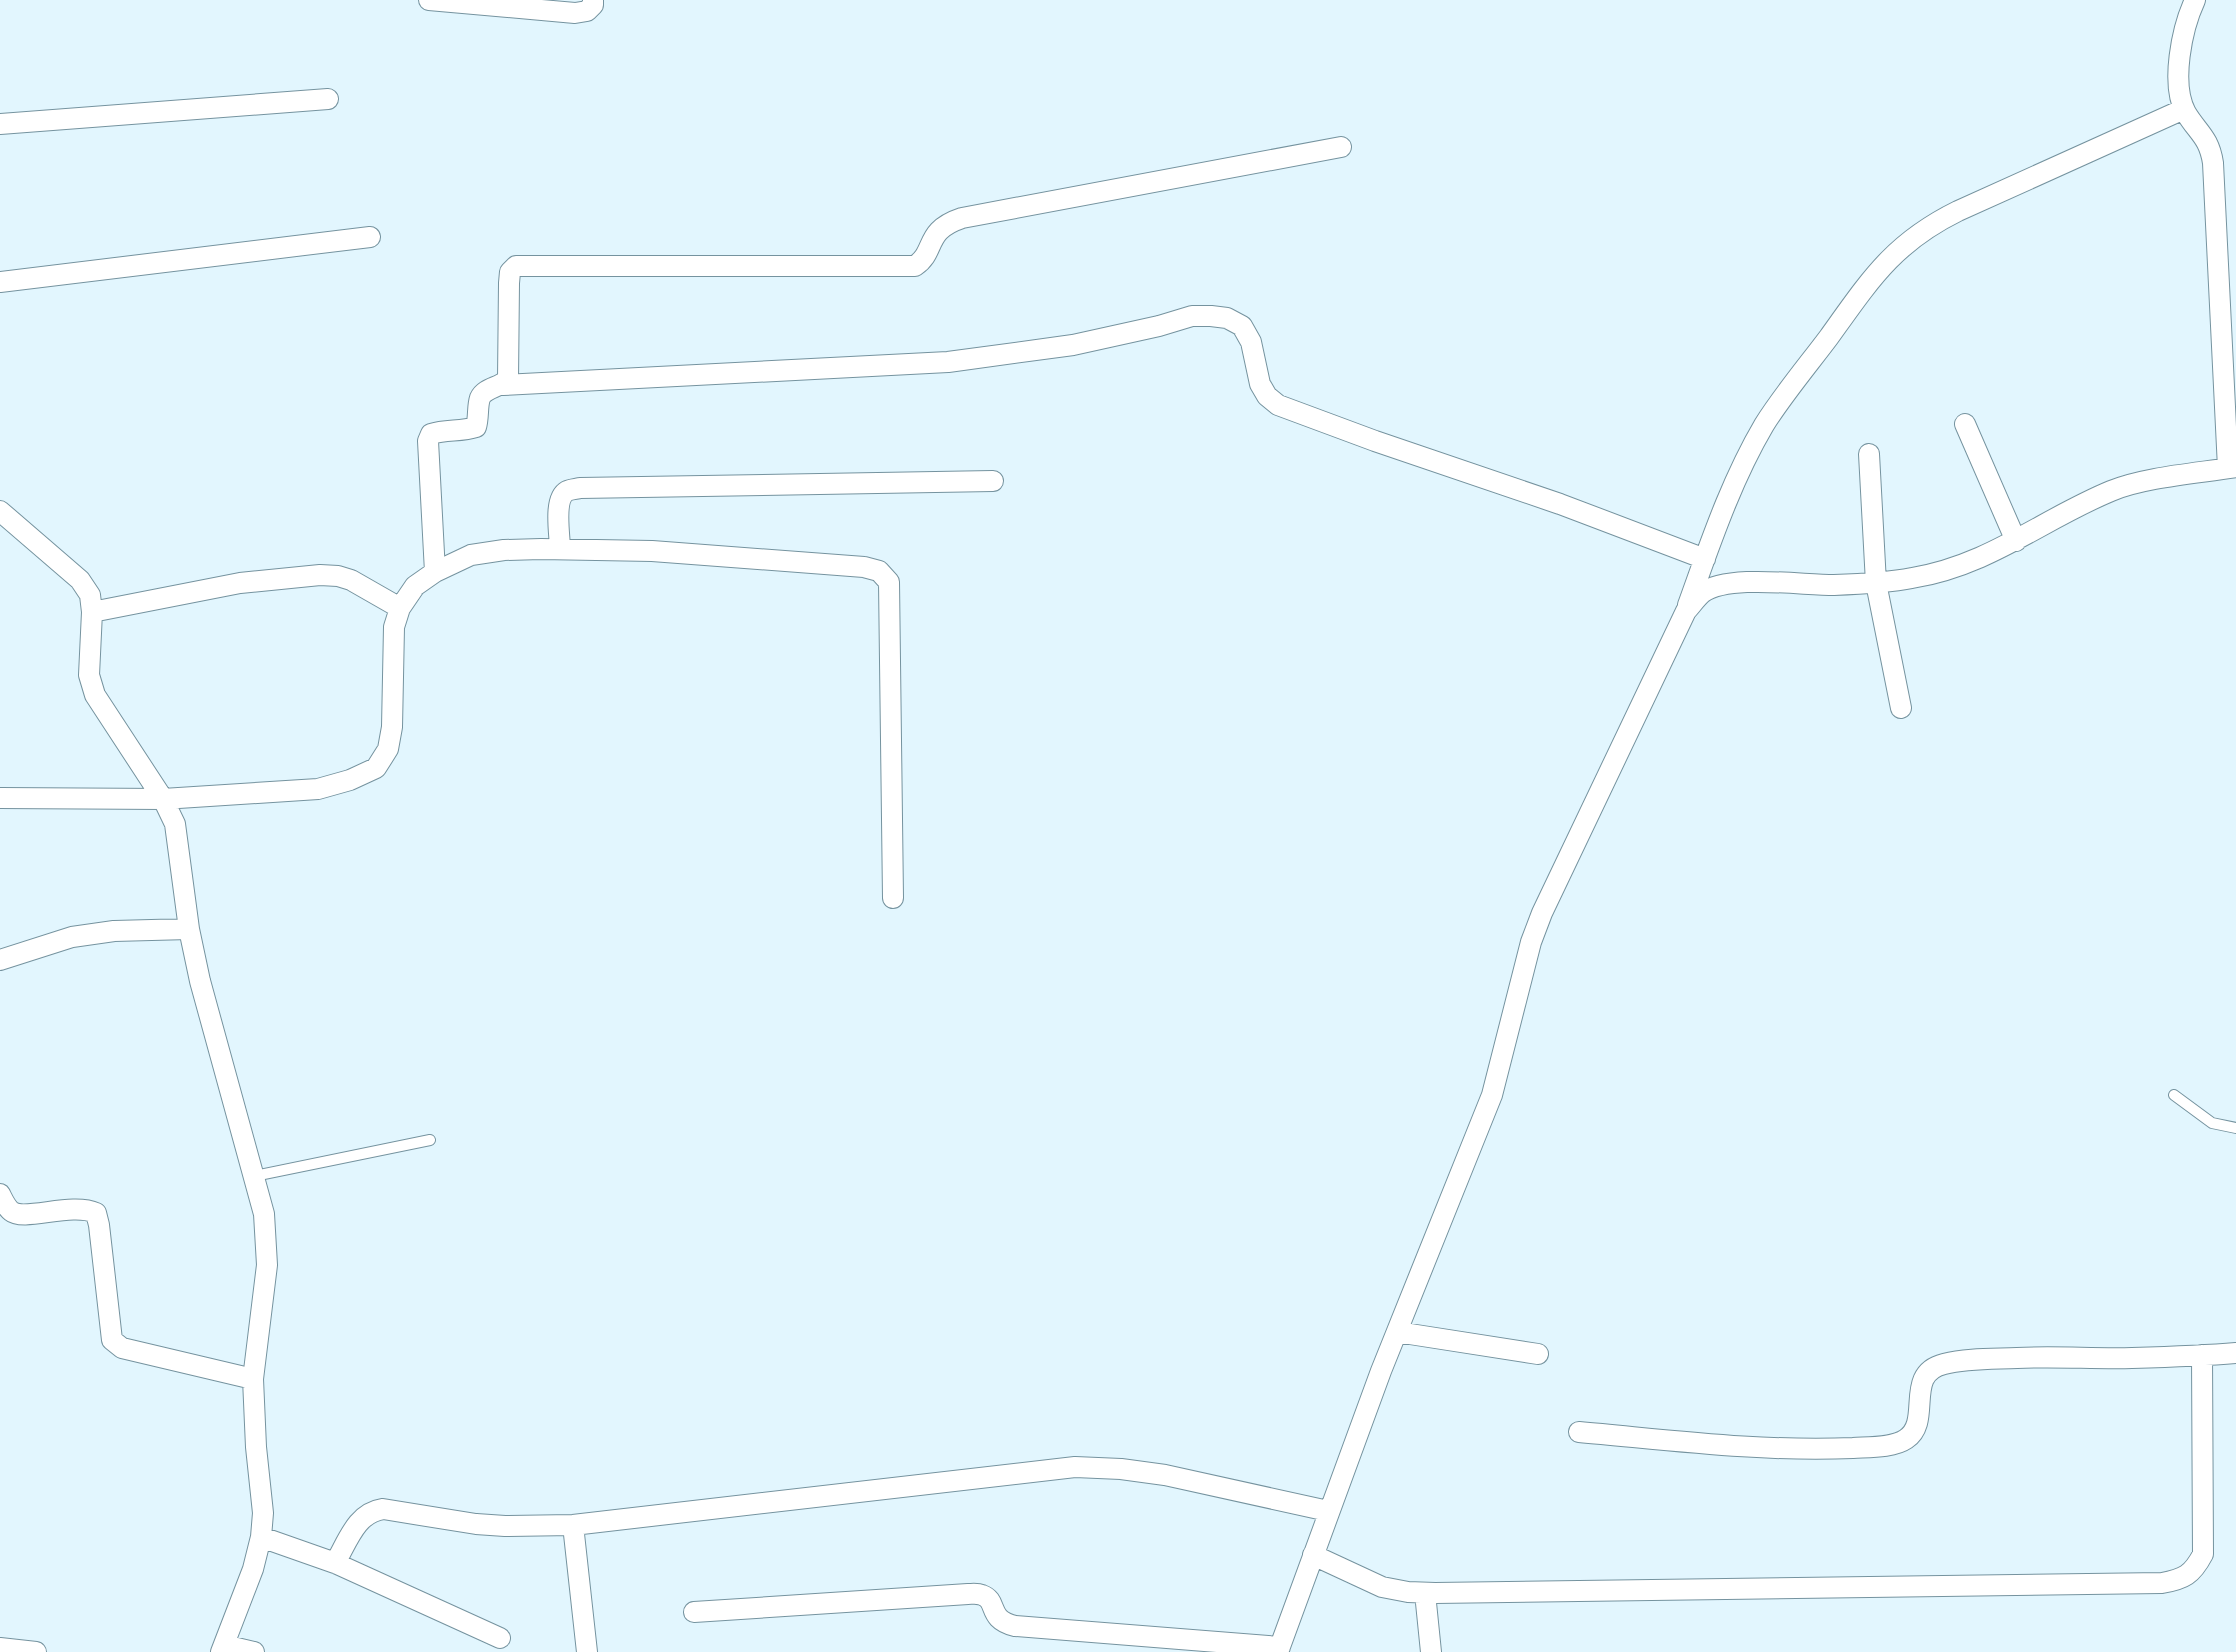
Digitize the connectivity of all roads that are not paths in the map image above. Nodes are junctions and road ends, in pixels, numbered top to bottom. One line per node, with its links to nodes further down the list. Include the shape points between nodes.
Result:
1 (429, 0): 2 (street, via 575,13 587,11)
2 (593, 0)
3 (2195, 0): 5 (street, via 2180,52)
4 (328, 99): 6 (street)
5 (2184, 109): 13 (street, via 2210,146 2213,163); 18 (street, via 1958,211 1899,248 1765,423)
6 (0, 124)
7 (1341, 147): 10 (street, via 962,218 931,238 915,266 516,266 510,272 508,379)
8 (370, 237): 9 (street)
9 (0, 282)
10 (503, 385): 18 (street, via 948,362 1073,345 1192,316 1227,318 1242,326 1260,384 1278,405); 19 (street, via 481,396 476,427 440,431 428,441)
11 (1965, 424): 16 (street)
12 (1869, 454): 20 (street)
13 (2232, 467): 16 (street, via 2115,489)
14 (993, 481): 17 (street, via 580,488 560,499)
15 (0, 511): 23 (street, via 80,580 90,595)
16 (2016, 541): 20 (street, via 1947,570)
17 (560, 549): 19 (street, via 471,555); 27 (street, via 652,551 879,571 889,582)
18 (1705, 559): 22 (street)
19 (435, 572): 21 (street, via 415,586)
20 (1876, 583): 22 (street, via 1732,583 1702,593); 24 (street)
21 (400, 608): 23 (street, via 351,580 320,575 240,583); 26 (street, via 394,627 392,727 388,749 376,768 318,789)
22 (1686, 611): 35 (street, via 1542,913 1492,1095)
23 (92, 612): 26 (street, via 89,675 95,695)
24 (1901, 708)
25 (0, 798): 26 (street)
26 (163, 799): 28 (street, via 175,824)
27 (893, 898)
28 (189, 929): 29 (street, via 72,937); 33 (street)
29 (0, 960)
30 (2174, 1095): 31 (lane, via 2212,1123)
31 (2236, 1128)
32 (430, 1140): 33 (lane)
33 (254, 1176): 39 (street, via 264,1214 267,1265)
34 (0, 1194): 39 (street, via 12,1213 72,1208 96,1213 112,1340 122,1348)
35 (1397, 1332): 37 (street); 41 (street)
36 (2236, 1353): 38 (street)
37 (1538, 1354)
38 (2202, 1355): 40 (street, via 1942,1364 1921,1383 1914,1431 1905,1440 1871,1447 1783,1448); 46 (street, via 2203,1554 2180,1580)
39 (253, 1379): 43 (street)
40 (1579, 1432)
41 (1328, 1511): 42 (street, via 1165,1475 1075,1467); 44 (street)
42 (573, 1525): 45 (street, via 476,1524 383,1509 361,1518); 54 (street)
43 (261, 1537): 45 (street); 50 (street)
44 (1313, 1555): 46 (street, via 1382,1587); 51 (street)
45 (335, 1563): 48 (street)
46 (1425, 1593): 55 (street)
47 (694, 1612): 51 (street, via 968,1594 989,1599 996,1617 1015,1626)
48 (500, 1638)
49 (0, 1648): 52 (street)
50 (223, 1648): 53 (street)
51 (1279, 1649)
52 (36, 1652)
53 (254, 1652)
54 (587, 1652)
55 (1431, 1652)

